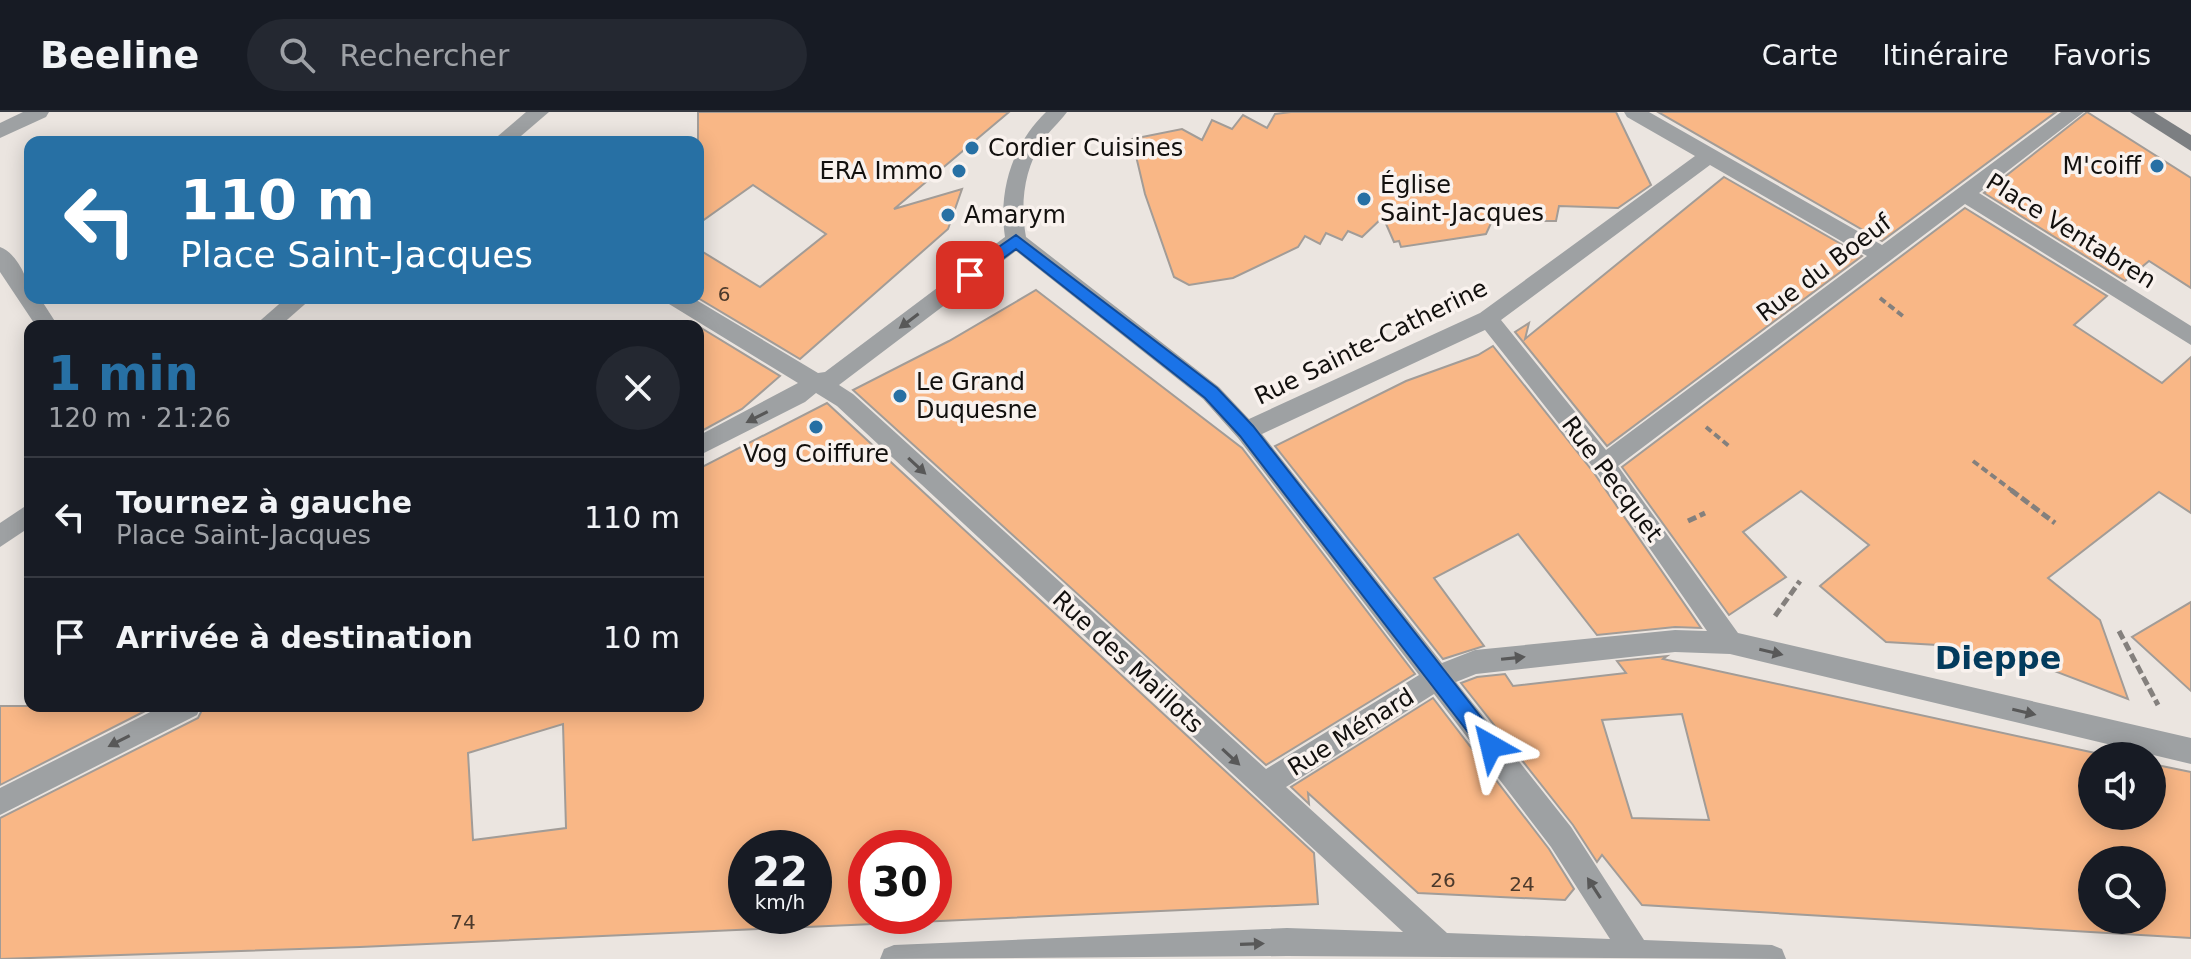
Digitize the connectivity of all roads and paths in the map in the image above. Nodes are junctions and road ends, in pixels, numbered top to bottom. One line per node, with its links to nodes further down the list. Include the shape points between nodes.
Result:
1 (39, 112): 8 (street)
2 (539, 112): 10 (street)
3 (1057, 112): 14 (street, via 1026,150 1011,220)
4 (1634, 112): 12 (street)
5 (2074, 112): 13 (street, Rue du Boeuf)
6 (2140, 112): 11 (main road)
7 (2160, 112): 9 (main road)
8 (0, 131)
9 (2191, 131)
10 (509, 136)
11 (2191, 144)
12 (1711, 154): 16 (street); 22 (street, Rue Sainte-Catherine)
13 (1965, 194): 16 (street, Rue du Boeuf); 25 (street, Place Ventabren)
14 (1016, 240): 26 (street, one-way to 26, via 831,379); 27 (street, via 1211,393)
15 (0, 255): 17 (street)
16 (1883, 255): 30 (street, Rue du Boeuf)
17 (7, 279): 18 (street)
18 (24, 299)
19 (28, 304): 23 (street)
20 (293, 304): 24 (street)
21 (686, 304): 26 (street, Rue des Maillots)
22 (1488, 319): 27 (street, Rue Sainte-Catherine); 30 (street, Rue Pecquet)
23 (42, 320)
24 (273, 320)
25 (2191, 337)
26 (813, 383): 28 (street, one-way to 28); 40 (street, Rue des Maillots, one-way to 40, via 845,400)
27 (1246, 431): 36 (street)
28 (704, 444)
29 (1973, 461): 32 (path)
30 (1604, 464): 35 (street, Rue Pecquet)
31 (24, 518): 33 (street)
32 (2055, 523)
33 (0, 537)
34 (2119, 631): 38 (path)
35 (1730, 643): 36 (street, Rue Ménard, one-way to 35, via 1475,662 1675,641); 39 (street, Rue Ménard, one-way to 39)
36 (1438, 677): 40 (street, Rue Ménard); 44 (street, one-way to 36, via 1561,837)
37 (176, 712): 41 (street, one-way to 41)
38 (2162, 714)
39 (2191, 751)
40 (1263, 786): 42 (street, Rue des Maillots)
41 (0, 802)
42 (1440, 946): 43 (street); 44 (street)
43 (1288, 950): 45 (street, one-way to 43)
44 (1636, 954): 46 (street)
45 (894, 959)
46 (1769, 959)

